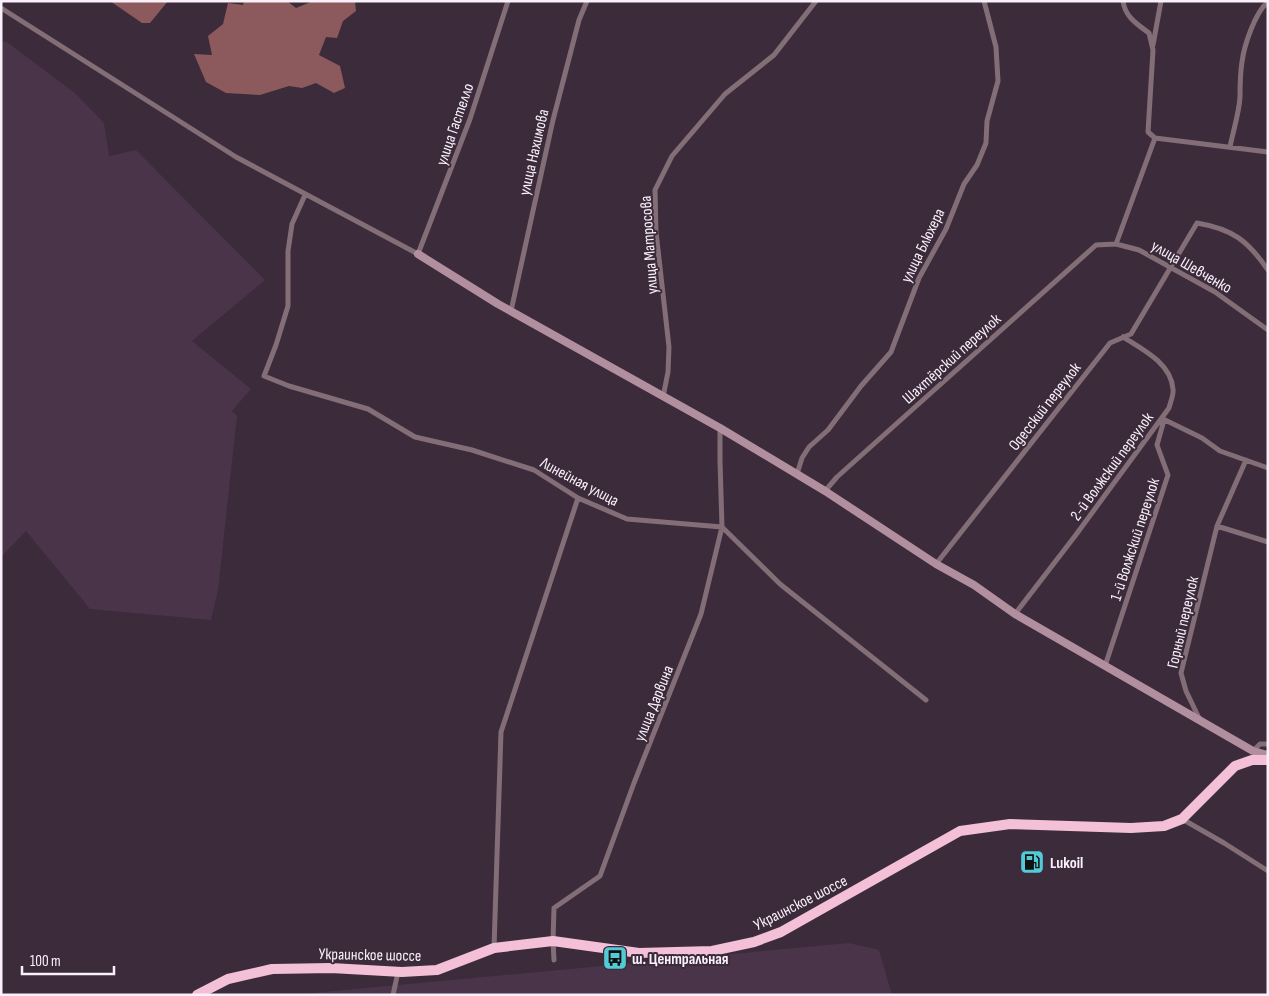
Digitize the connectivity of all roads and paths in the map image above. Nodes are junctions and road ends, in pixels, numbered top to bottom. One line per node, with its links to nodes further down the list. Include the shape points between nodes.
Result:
1 (508, 1): 16 (street, улица Гастелло, via 470,119)
2 (587, 1): 19 (street, улица Нахимова, via 553,120)
3 (816, 1): 22 (street, улица Матросова, via 774,55 725,94 672,156 655,190 656,232 669,347)
4 (984, 1): 27 (street, улица Блюхера, via 996,47 998,81 986,143 919,278 891,352 828,430 809,447)
5 (1123, 1): 9 (street, via 1126,13 1149,33)
6 (1161, 1): 9 (street)
7 (1268, 2): 11 (street, via 1262,6 1242,59 1240,98)
8 (1, 8): 13 (street, via 228,152)
9 (1152, 48): 10 (street, via 1148,132)
10 (1155, 138): 11 (street); 14 (street)
11 (1230, 147): 12 (street)
12 (1268, 152)
13 (305, 195): 16 (street); 29 (street, Линейная улица, via 292,224 288,251 288,306 264,376 368,408 415,437 472,450 534,470)
14 (1116, 244): 15 (street, улица Шевченко); 17 (street, улица Шевченко, via 1139,250)
15 (1096, 245): 28 (street, Шахтёрский переулок)
16 (418, 254): 19 (street)
17 (1172, 268): 18 (street, Одесский переулок, via 1197,223 1214,226 1242,238); 20 (street, улица Шевченко, via 1215,292); 21 (street, Одесский переулок, via 1131,334)
18 (1268, 270)
19 (510, 311): 22 (street)
20 (1268, 330)
21 (1123, 338): 23 (street, 2-й Волжский переулок, via 1153,355 1167,372 1174,390); 33 (street, Одесский переулок, via 1110,343)
22 (663, 397): 24 (street)
23 (1163, 419): 25 (street, via 1202,438 1220,451); 34 (street, 2-й Волжский переулок); 35 (street, 1-й Волжский переулок, via 1157,444 1168,475)
24 (720, 428): 27 (street); 31 (street, улица Дарвина)
25 (1246, 460): 26 (street); 30 (street, Горный переулок)
26 (1268, 468)
27 (797, 474): 28 (street)
28 (825, 491): 33 (street)
29 (578, 498): 31 (street, Линейная улица, via 627,519); 45 (street, via 501,732)
30 (1217, 526): 32 (street); 37 (street, Горный переулок, via 1181,673)
31 (722, 527): 36 (street, via 780,584); 44 (street, улица Дарвина, via 701,614 600,876 554,908)
32 (1268, 542)
33 (936, 564): 34 (street, via 974,585)
34 (1015, 614): 35 (street)
35 (1105, 666): 37 (street)
36 (926, 700)
37 (1200, 721): 39 (street)
38 (1268, 744): 39 (street, via 1260,744)
39 (1253, 751): 40 (street)
40 (1268, 756)
41 (1268, 760): 42 (highway, Украинское шоссе, via 1252,760 1235,766)
42 (1182, 819): 43 (street); 44 (highway, Украинское шоссе, via 1164,826 1131,828 1010,824 960,831 781,932 712,951 639,954)
43 (1268, 872)
44 (553, 941): 45 (highway, Украинское шоссе); 46 (street, улица Дарвина)
45 (494, 948): 47 (highway, Украинское шоссе, via 437,970)
46 (554, 960)
47 (398, 972): 48 (highway, Украинское шоссе, via 272,969 228,979); 49 (street)
48 (197, 995)
49 (393, 995)

